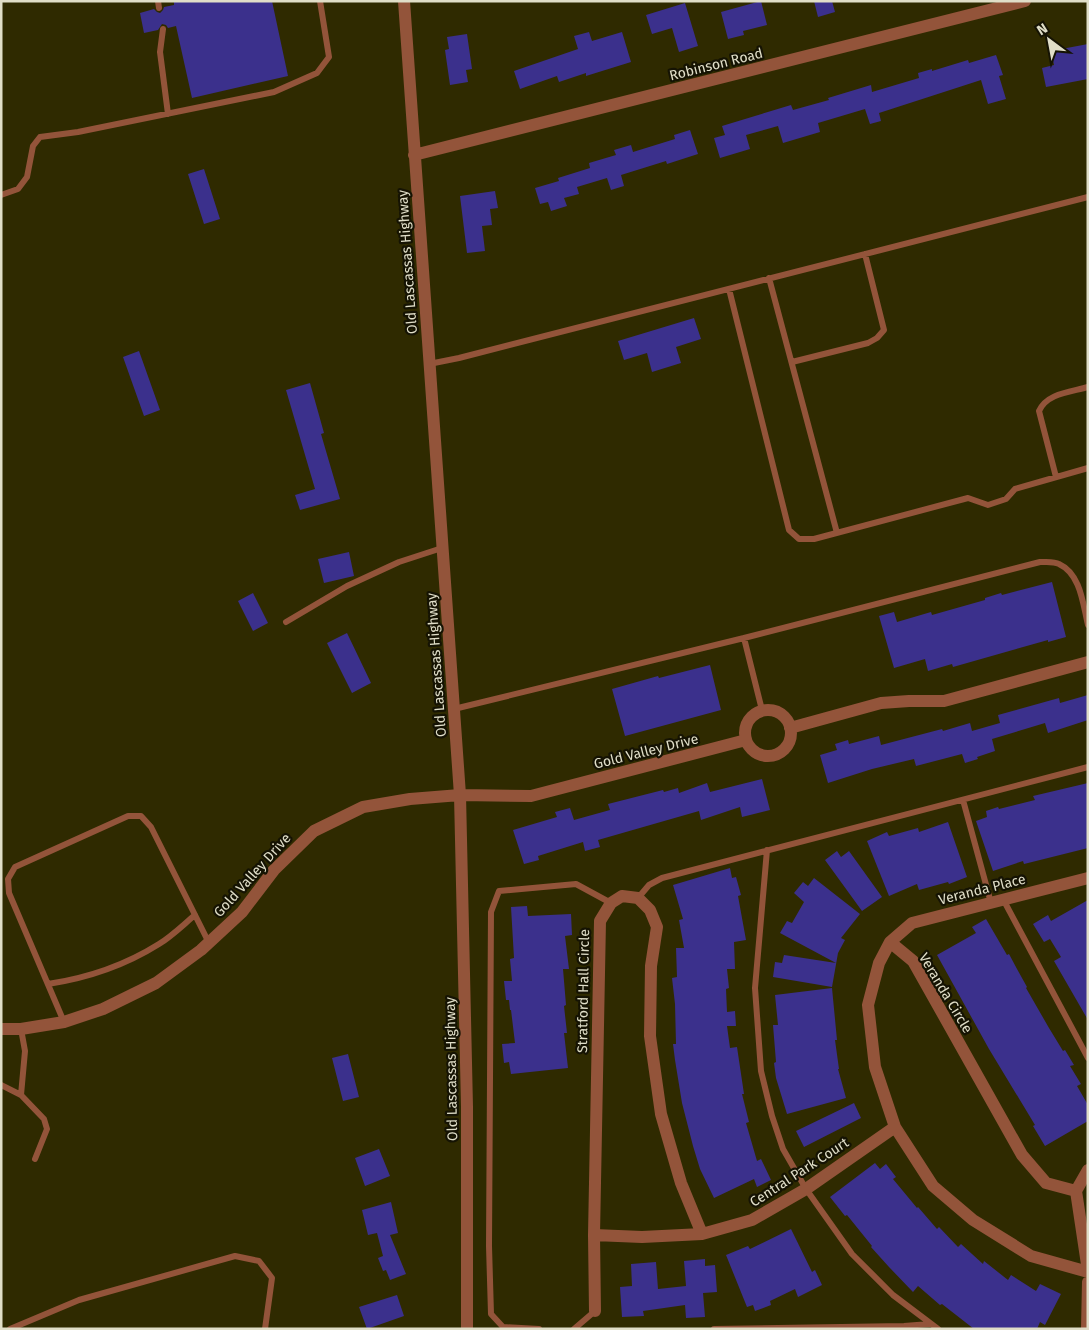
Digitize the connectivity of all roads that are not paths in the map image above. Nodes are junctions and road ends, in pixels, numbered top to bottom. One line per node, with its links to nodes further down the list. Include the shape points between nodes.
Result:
1 (320, 1): 5 (lane, via 329,57 317,73 274,92)
2 (404, 1): 6 (street, Old Lascassas Highway)
3 (1025, 1): 6 (street, Robinson Road)
4 (163, 29): 5 (lane, via 160,52)
5 (168, 114): 7 (lane, via 40,137 33,146 27,177 18,189)
6 (414, 155): 13 (street, Old Lascassas Highway)
7 (1, 195)
8 (1088, 197): 9 (lane)
9 (865, 254): 10 (lane); 12 (lane, via 884,330 868,343)
10 (770, 278): 11 (lane); 12 (lane)
11 (729, 289): 13 (lane); 17 (lane, via 789,530 799,539)
12 (792, 362): 17 (lane)
13 (429, 364): 18 (street, Old Lascassas Highway)
14 (1088, 387): 16 (lane, via 1052,397 1042,404 1040,411)
15 (1088, 468): 16 (lane)
16 (1056, 477): 17 (lane, via 1015,489 1006,500 988,505 968,498)
17 (837, 533)
18 (442, 548): 19 (lane, via 399,562 347,586); 23 (street, Old Lascassas Highway)
19 (286, 622)
20 (1088, 626): 21 (lane, via 1073,574 1058,563 1040,562)
21 (744, 638): 23 (lane); 24 (lane)
22 (1088, 662): 25 (street, via 944,701 881,703)
23 (454, 709): 28 (street, Old Lascassas Highway)
24 (762, 710): 25 (street, via 776,711); 26 (street, via 746,725)
25 (790, 728): 26 (street, via 790,741 786,748 772,756 756,754)
26 (746, 740): 28 (street, Gold Valley Drive, via 531,796)
27 (1088, 767): 29 (lane)
28 (460, 795): 37 (street, Gold Valley Drive, via 363,807 314,831 274,870 242,912); 58 (street, Old Lascassas Highway, via 467,1107)
29 (963, 800): 30 (lane); 33 (lane)
30 (766, 850): 32 (lane, via 662,878 648,885); 48 (lane, via 755,988 761,1071 784,1149)
31 (1088, 878): 33 (street, Veranda Place)
32 (638, 898): 34 (street, via 622,896); 50 (street, via 650,910 656,927 651,966 650,1036 661,1114 681,1183)
33 (997, 901): 36 (street, Veranda Place, via 912,923); 42 (lane)
34 (611, 903): 51 (street, Stratford Hall Circle, via 600,921); 59 (lane, via 576,884 499,891 491,912 491,1314 503,1327)
35 (195, 915): 37 (lane); 38 (lane, via 160,943 110,970); 38 (lane, via 151,827 141,816 128,816 15,867 8,879 9,892)
36 (890, 942): 45 (street, via 879,963 868,1005 875,1067); 49 (street, Veranda Circle, via 913,961 1022,1155 1046,1183)
37 (209, 943): 39 (street, Gold Valley Drive, via 156,982 103,1009)
38 (48, 984): 39 (lane)
39 (64, 1022): 41 (street, Gold Valley Drive)
40 (1, 1029): 41 (street, Gold Valley Drive)
41 (21, 1029): 44 (lane, via 25,1051)
42 (1088, 1058)
43 (1, 1085): 44 (lane)
44 (21, 1095): 46 (lane, via 44,1119 47,1129)
45 (895, 1127): 48 (street, Central Park Court); 52 (street, via 933,1186 973,1220 1031,1256)
46 (34, 1159)
47 (1088, 1170): 49 (street)
48 (806, 1189): 50 (street, Central Park Court, via 752,1220); 55 (lane, via 852,1254 893,1295)
49 (1076, 1191): 52 (street)
50 (702, 1234): 51 (street, Central Park Court)
51 (594, 1235): 54 (street, Stratford Hall Circle)
52 (1088, 1271)
53 (1088, 1282): 63 (street)
54 (595, 1311): 60 (lane)
55 (930, 1324): 61 (lane); 62 (lane)
56 (10, 1329): 57 (lane, via 79,1300 235,1256 259,1261 272,1278)
57 (265, 1329)
58 (466, 1329)
59 (539, 1329)
60 (574, 1329)
61 (714, 1329)
62 (938, 1329)
63 (1087, 1329)

